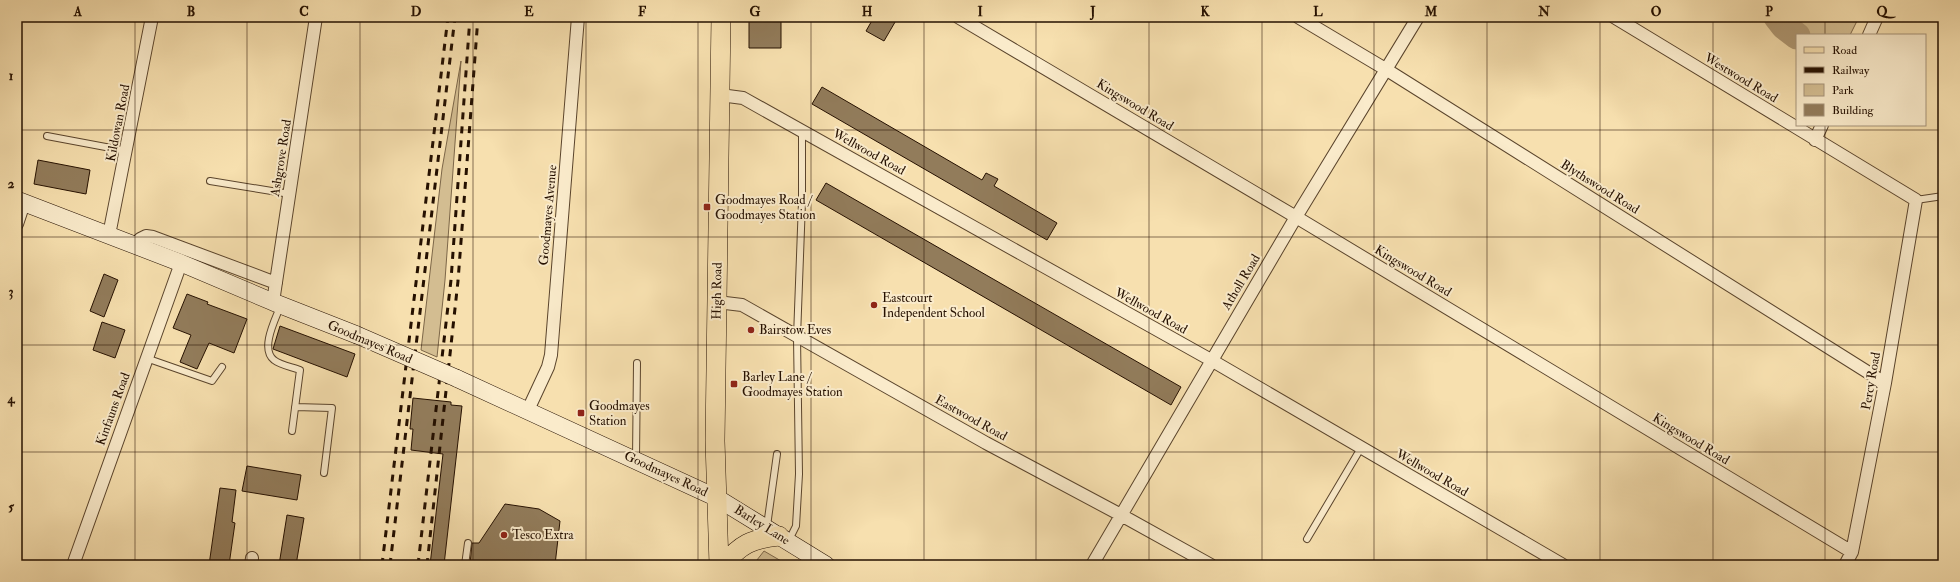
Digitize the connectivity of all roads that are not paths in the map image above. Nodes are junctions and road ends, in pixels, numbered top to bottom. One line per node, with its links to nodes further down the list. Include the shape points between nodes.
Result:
1 (152, 17): 17 (street, Kildowan Road)
2 (316, 17): 19 (street, Ashgrove Road)
3 (578, 17): 38 (street, Goodmayes Avenue, via 551,356)
4 (721, 17): 12 (main road, High Road)
5 (958, 17): 23 (street, Kingswood Road)
6 (1298, 17): 11 (street, Blythswood Road)
7 (1418, 17): 11 (street, Atholl Road)
8 (1614, 17): 16 (street, Westwood Road)
9 (1877, 17): 10 (street)
10 (1868, 34)
11 (1386, 70): 23 (street, Atholl Road); 36 (street, Blythswood Road)
12 (720, 95): 14 (street, Wellwood Road, via 743,98); 29 (main road, High Road)
13 (1822, 126): 16 (street)
14 (802, 131): 31 (lane); 33 (street, Wellwood Road)
15 (47, 136): 17 (lane)
16 (1815, 140): 21 (street, Westwood Road)
17 (127, 151): 25 (street, Kildowan Road)
18 (210, 181): 19 (lane)
19 (290, 194): 28 (street, Ashgrove Road)
20 (1943, 196): 21 (lane)
21 (1916, 200): 36 (street, Percy Road)
22 (21, 201): 24 (street); 25 (main road, Goodmayes Road)
23 (1296, 217): 33 (street, Atholl Road); 49 (street, Kingswood Road)
24 (17, 224)
25 (109, 235): 26 (main road, Goodmayes Road)
26 (137, 246): 27 (main road, Goodmayes Road); 28 (street, via 140,239 146,236 153,237)
27 (181, 263): 30 (main road, Goodmayes Road); 32 (street, Kinfauns Road)
28 (276, 283): 30 (street, Ashgrove Road)
29 (717, 302): 31 (street, Eastwood Road, via 742,305); 44 (main road, High Road)
30 (277, 304): 37 (lane, via 267,345 273,360 300,370); 38 (main road, Goodmayes Road, bridge, via 357,335)
31 (797, 337): 45 (street, Eastwood Road); 46 (lane, via 798,508 796,526)
32 (146, 358): 35 (lane, via 212,381); 50 (street, Kinfauns Road)
33 (1211, 360): 40 (street, Wellwood Road); 45 (street, Atholl Road)
34 (637, 363): 42 (lane)
35 (222, 367)
36 (1885, 382): 49 (street, Percy Road)
37 (295, 407): 39 (lane); 43 (lane, via 332,408)
38 (528, 410): 42 (main road, Goodmayes Road)
39 (292, 431)
40 (1361, 448): 47 (lane); 57 (street, Wellwood Road)
41 (778, 454): 46 (lane)
42 (636, 460): 44 (main road, Goodmayes Road)
43 (324, 473)
44 (717, 498): 46 (main road, Barley Lane); 52 (main road, High Road)
45 (1121, 515): 55 (street, Atholl Road); 56 (street, Eastwood Road)
46 (778, 535): 53 (main road, via 746,543); 54 (main road, Barley Lane)
47 (1307, 539)
48 (468, 543): 51 (lane)
49 (1852, 552): 58 (street, Percy Road)
50 (73, 565)
51 (465, 565)
52 (719, 565)
53 (723, 565)
54 (826, 565)
55 (1092, 565)
56 (1211, 565)
57 (1563, 565)
58 (1845, 565)

